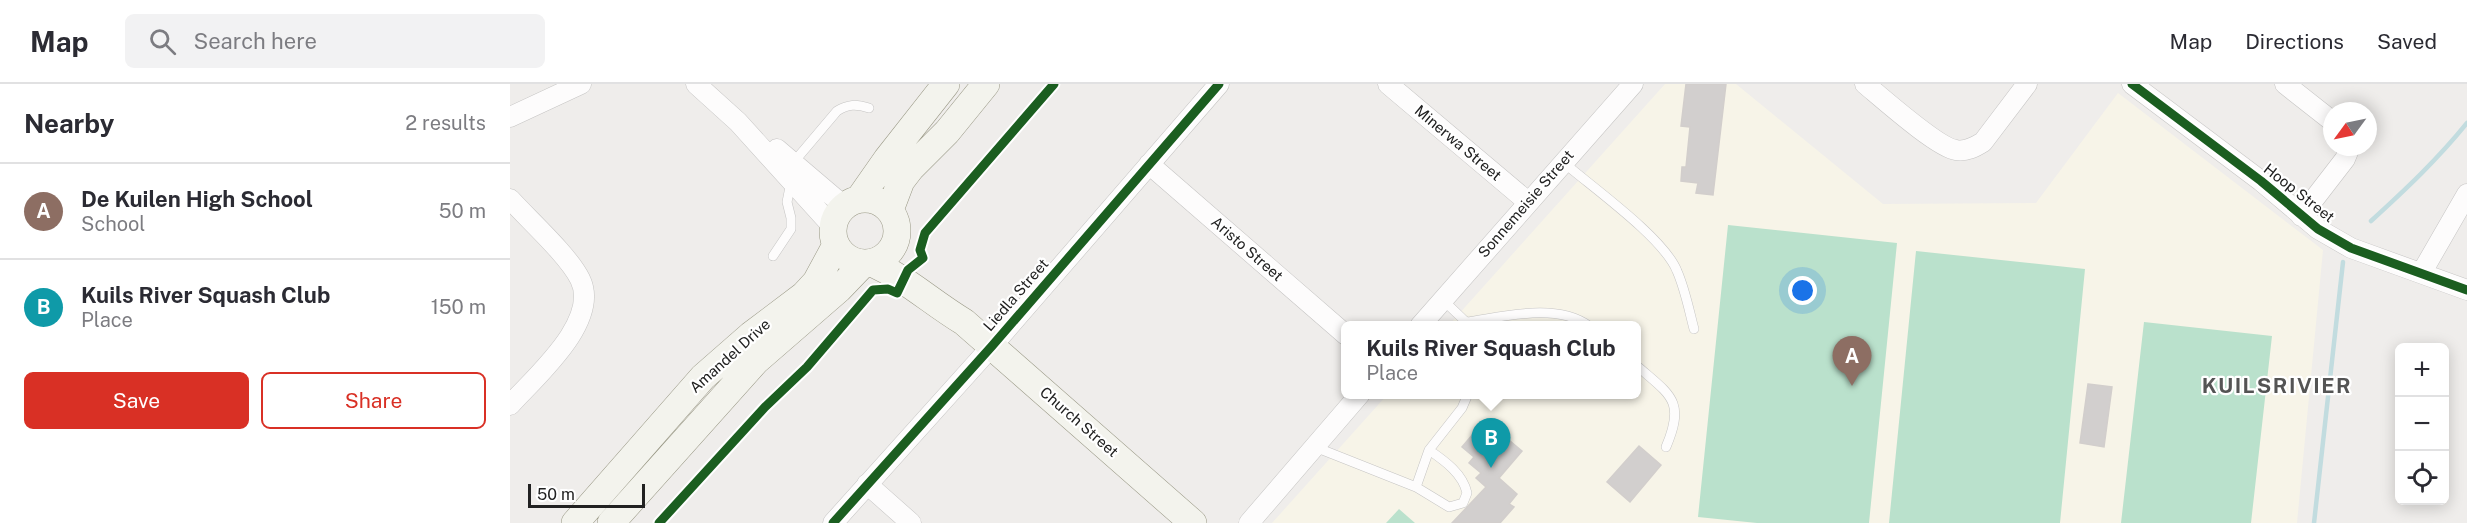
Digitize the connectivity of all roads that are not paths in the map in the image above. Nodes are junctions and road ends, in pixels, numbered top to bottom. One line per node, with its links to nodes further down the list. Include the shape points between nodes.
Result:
1 (581, 84): 14 (street)
2 (696, 84): 18 (street)
3 (946, 84): 24 (street, Amandel Drive)
4 (986, 84): 22 (street, via 906,174)
5 (1220, 84): 17 (street, Liedla Street)
6 (1388, 84): 21 (street, Minerwa Street)
7 (1633, 84): 16 (street, Sonnemeisie Street)
8 (1864, 84): 9 (street, via 1944,146 1961,151 1983,142)
9 (2027, 84)
10 (2132, 84): 23 (street, Hoop Street)
11 (2285, 84): 13 (street)
12 (869, 108): 18 (lane, via 856,104 837,111)
13 (2323, 114)
14 (510, 117)
15 (2346, 156): 23 (street)
16 (1563, 162): 21 (street, Sonnemeisie Street); 36 (lane, via 1666,253 1677,270)
17 (1149, 164): 37 (street, Aristo Street); 38 (street, Liedla Street)
18 (792, 171): 24 (street); 26 (lane, via 787,202 791,228)
19 (2467, 194): 28 (street)
20 (510, 199): 42 (street, via 573,267 582,281 584,295 583,312 575,330)
21 (1528, 202): 30 (street, Sonnemeisie Street)
22 (890, 210): 24 (street, via 876,201); 25 (street, via 898,225)
23 (2301, 216): 28 (street, Hoop Street, via 2350,248)
24 (843, 219): 27 (street, via 847,258); 48 (street, Amandel Drive, via 816,282 703,377)
25 (896, 242): 27 (street, via 887,256); 35 (street, Church Street)
26 (773, 256)
27 (867, 263): 35 (street, Church Street, via 897,274); 49 (street, Amandel Drive, via 756,361)
28 (2422, 272): 29 (street, Hoop Street)
29 (2467, 290)
30 (1443, 300): 31 (street, Sonnemeisie Street); 32 (lane)
31 (1424, 321)
32 (1463, 321)
33 (1481, 321): 34 (lane, via 1517,314 1558,313)
34 (1583, 321)
35 (964, 322): 38 (street, Church Street)
36 (1694, 329)
37 (1341, 331)
38 (992, 346): 46 (street, Liedla Street); 52 (street, Church Street)
39 (1641, 369): 44 (lane, via 1666,391 1676,410 1675,426)
40 (1356, 399): 43 (street)
41 (1466, 399): 45 (lane)
42 (510, 405)
43 (1315, 447): 47 (lane); 53 (street)
44 (1666, 447)
45 (1429, 450): 47 (lane); 47 (lane, via 1461,478 1466,485 1466,498 1463,503 1449,507)
46 (867, 484): 50 (street, Liedla Street); 51 (street)
47 (1416, 487)
48 (575, 523)
49 (611, 523)
50 (833, 523)
51 (911, 523)
52 (1194, 523)
53 (1249, 523)

